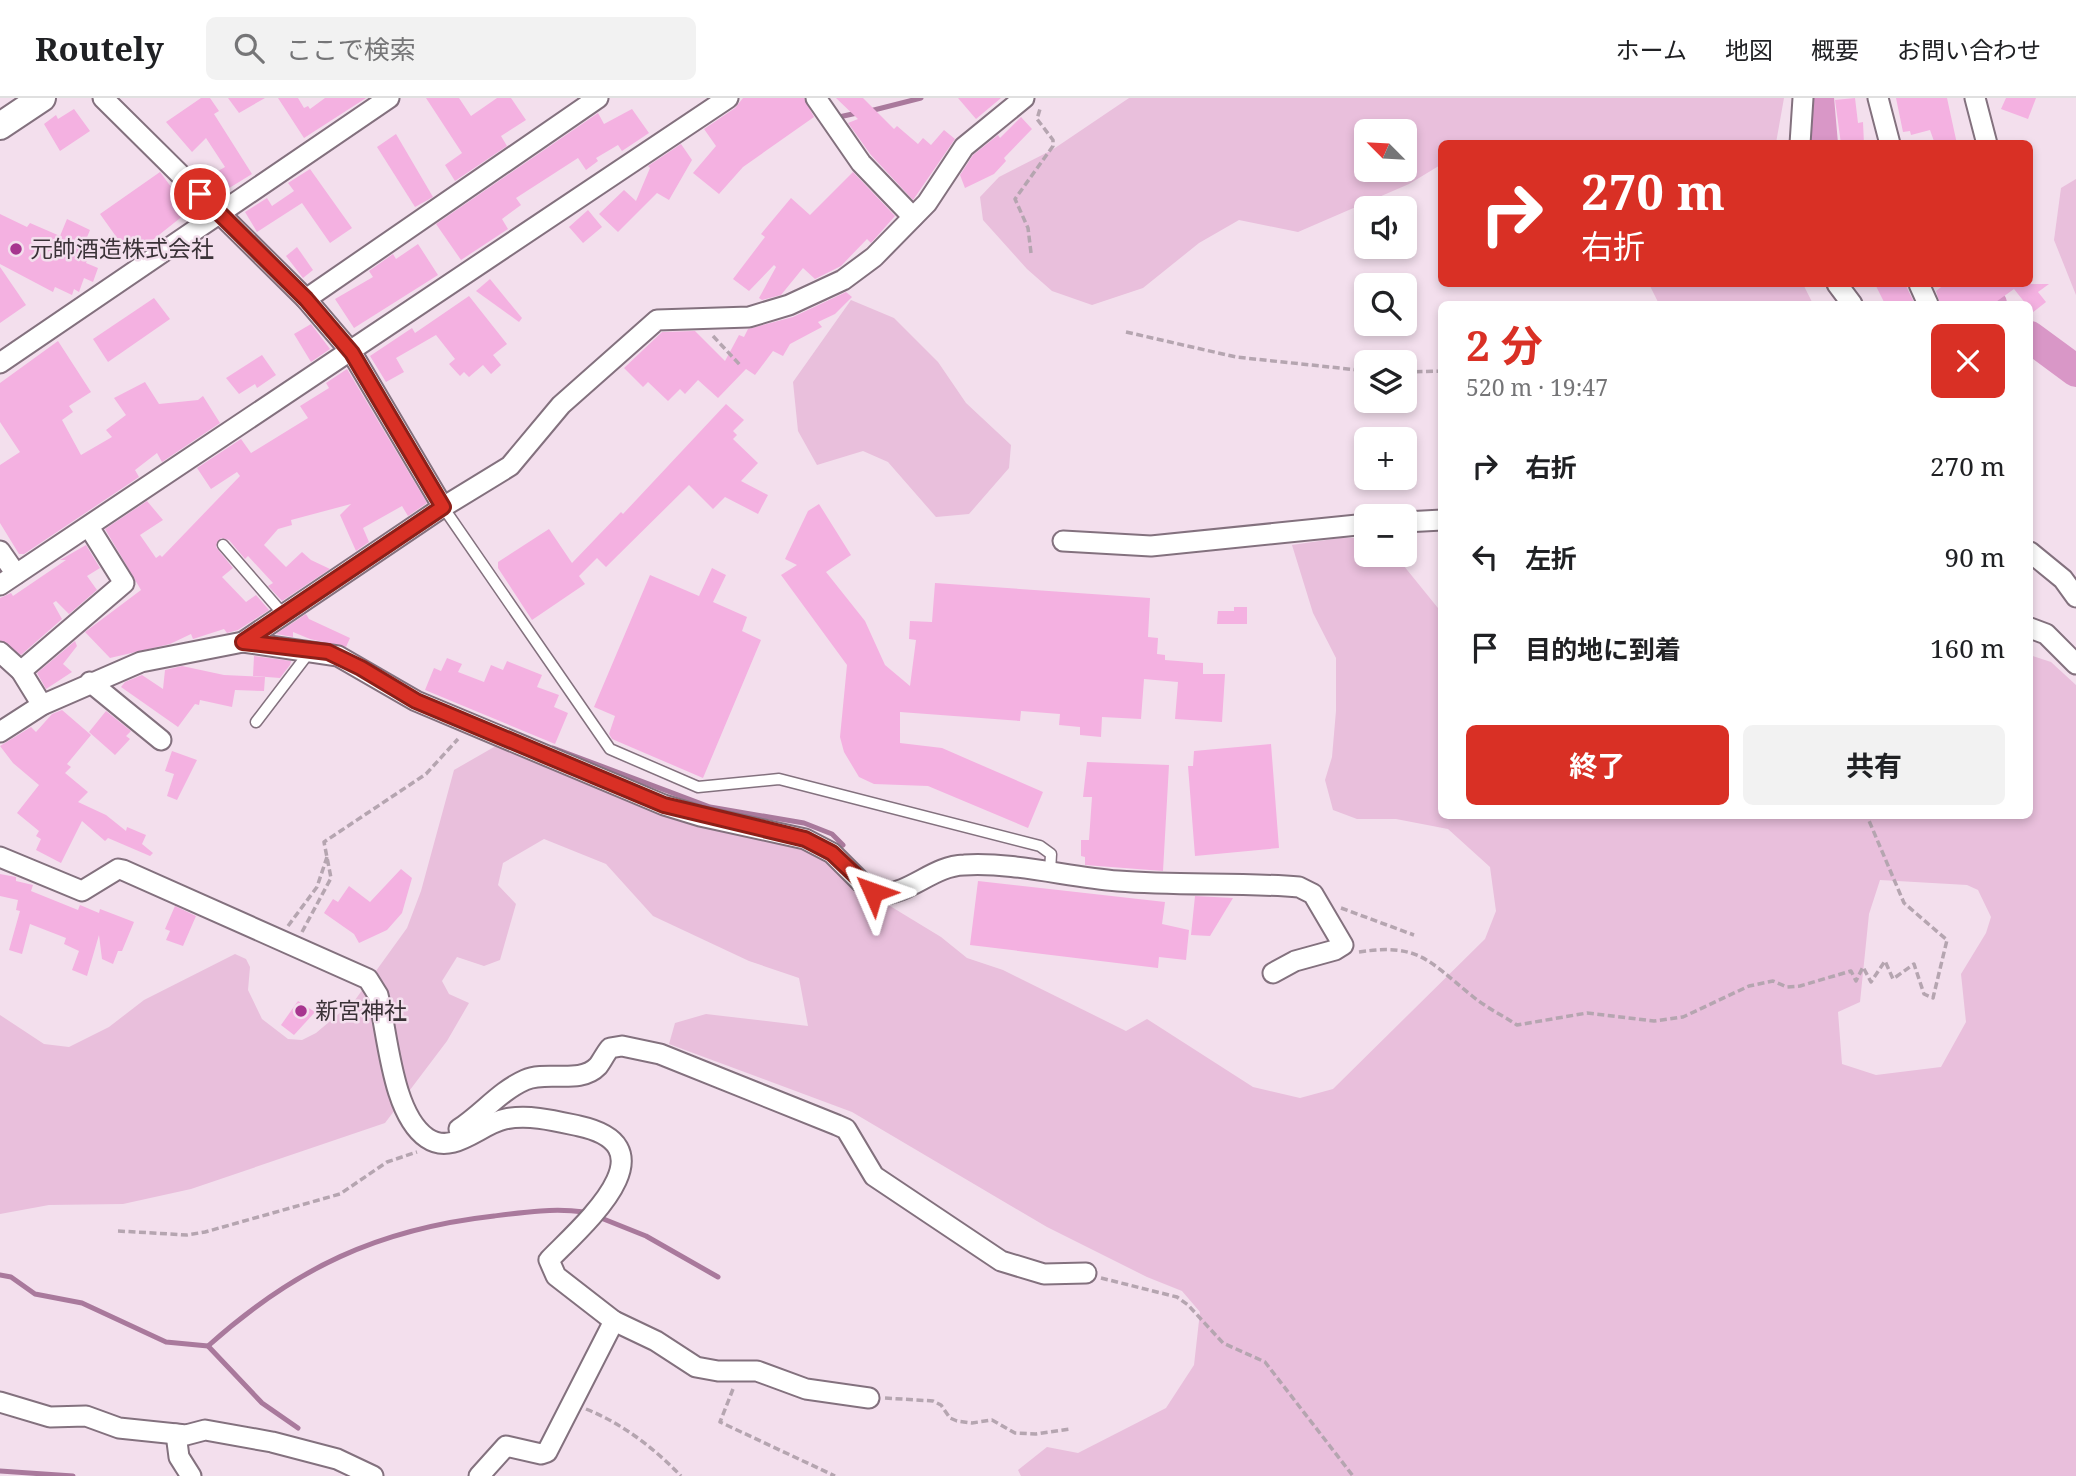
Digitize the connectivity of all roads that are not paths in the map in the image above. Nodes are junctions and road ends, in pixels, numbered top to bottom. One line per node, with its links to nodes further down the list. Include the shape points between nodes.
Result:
1 (42, 98): 11 (main road)
2 (103, 98): 15 (street)
3 (389, 98): 15 (street)
4 (598, 98): 17 (street)
5 (728, 98): 18 (street)
6 (817, 98): 16 (street, via 861,163)
7 (1024, 98): 16 (street, via 964,146)
8 (1803, 98): 12 (street)
9 (1878, 98): 13 (street)
10 (1975, 98): 14 (street)
11 (0, 126)
12 (1800, 140)
13 (1889, 140)
14 (1986, 140)
15 (219, 213): 17 (street); 19 (street)
16 (913, 218): 20 (street, via 874,257 819,293 749,317 657,320 561,405 510,466)
17 (306, 299): 18 (street)
18 (352, 353): 20 (street); 24 (street)
19 (0, 363)
20 (443, 507): 31 (street); 44 (lane, via 610,749 698,787 779,779 1040,846 1051,854)
21 (1438, 520): 22 (street)
22 (1417, 521)
23 (1354, 525): 25 (street, via 1151,546)
24 (89, 527): 29 (street); 37 (street, via 124,583)
25 (1063, 541)
26 (223, 545): 31 (lane)
27 (0, 551): 29 (street)
28 (2033, 554): 30 (street, via 2063,579)
29 (8, 579)
30 (2076, 597)
31 (283, 614): 33 (street)
32 (2033, 629): 36 (street, via 2046,634)
33 (243, 642): 34 (street); 38 (street, via 141,662)
34 (312, 650): 40 (lane); 44 (street, via 338,656 470,726 664,805 805,839 832,853 880,895 907,890 939,871 961,865)
35 (0, 652): 37 (street)
36 (2076, 664)
37 (21, 671): 39 (street)
38 (90, 682): 39 (street); 42 (street)
39 (42, 705): 41 (street)
40 (256, 722)
41 (0, 732)
42 (161, 740)
43 (0, 857): 46 (street, via 82,891 123,870 368,979 378,995 407,1117 414,1128)
44 (1050, 873): 45 (street, via 1154,884 1299,887 1313,894 1342,948 1312,955)
45 (1273, 973)
46 (439, 1144): 47 (street, via 526,1079 541,1074 583,1075 597,1067 610,1048 633,1048 660,1054 846,1129 874,1176 1001,1261 1044,1274); 48 (street, via 454,1142 504,1119 557,1121 613,1140 622,1156 620,1176 549,1261 556,1276)
47 (1087, 1273)
48 (614, 1321): 49 (street, via 696,1367 757,1371 806,1389); 54 (street, via 547,1452 506,1446)
49 (869, 1398)
50 (0, 1402): 51 (street, via 50,1417 86,1416 119,1428)
51 (176, 1434): 52 (street, via 179,1457); 53 (street, via 205,1430 272,1442 338,1458)
52 (191, 1476)
53 (373, 1476)
54 (479, 1476)

